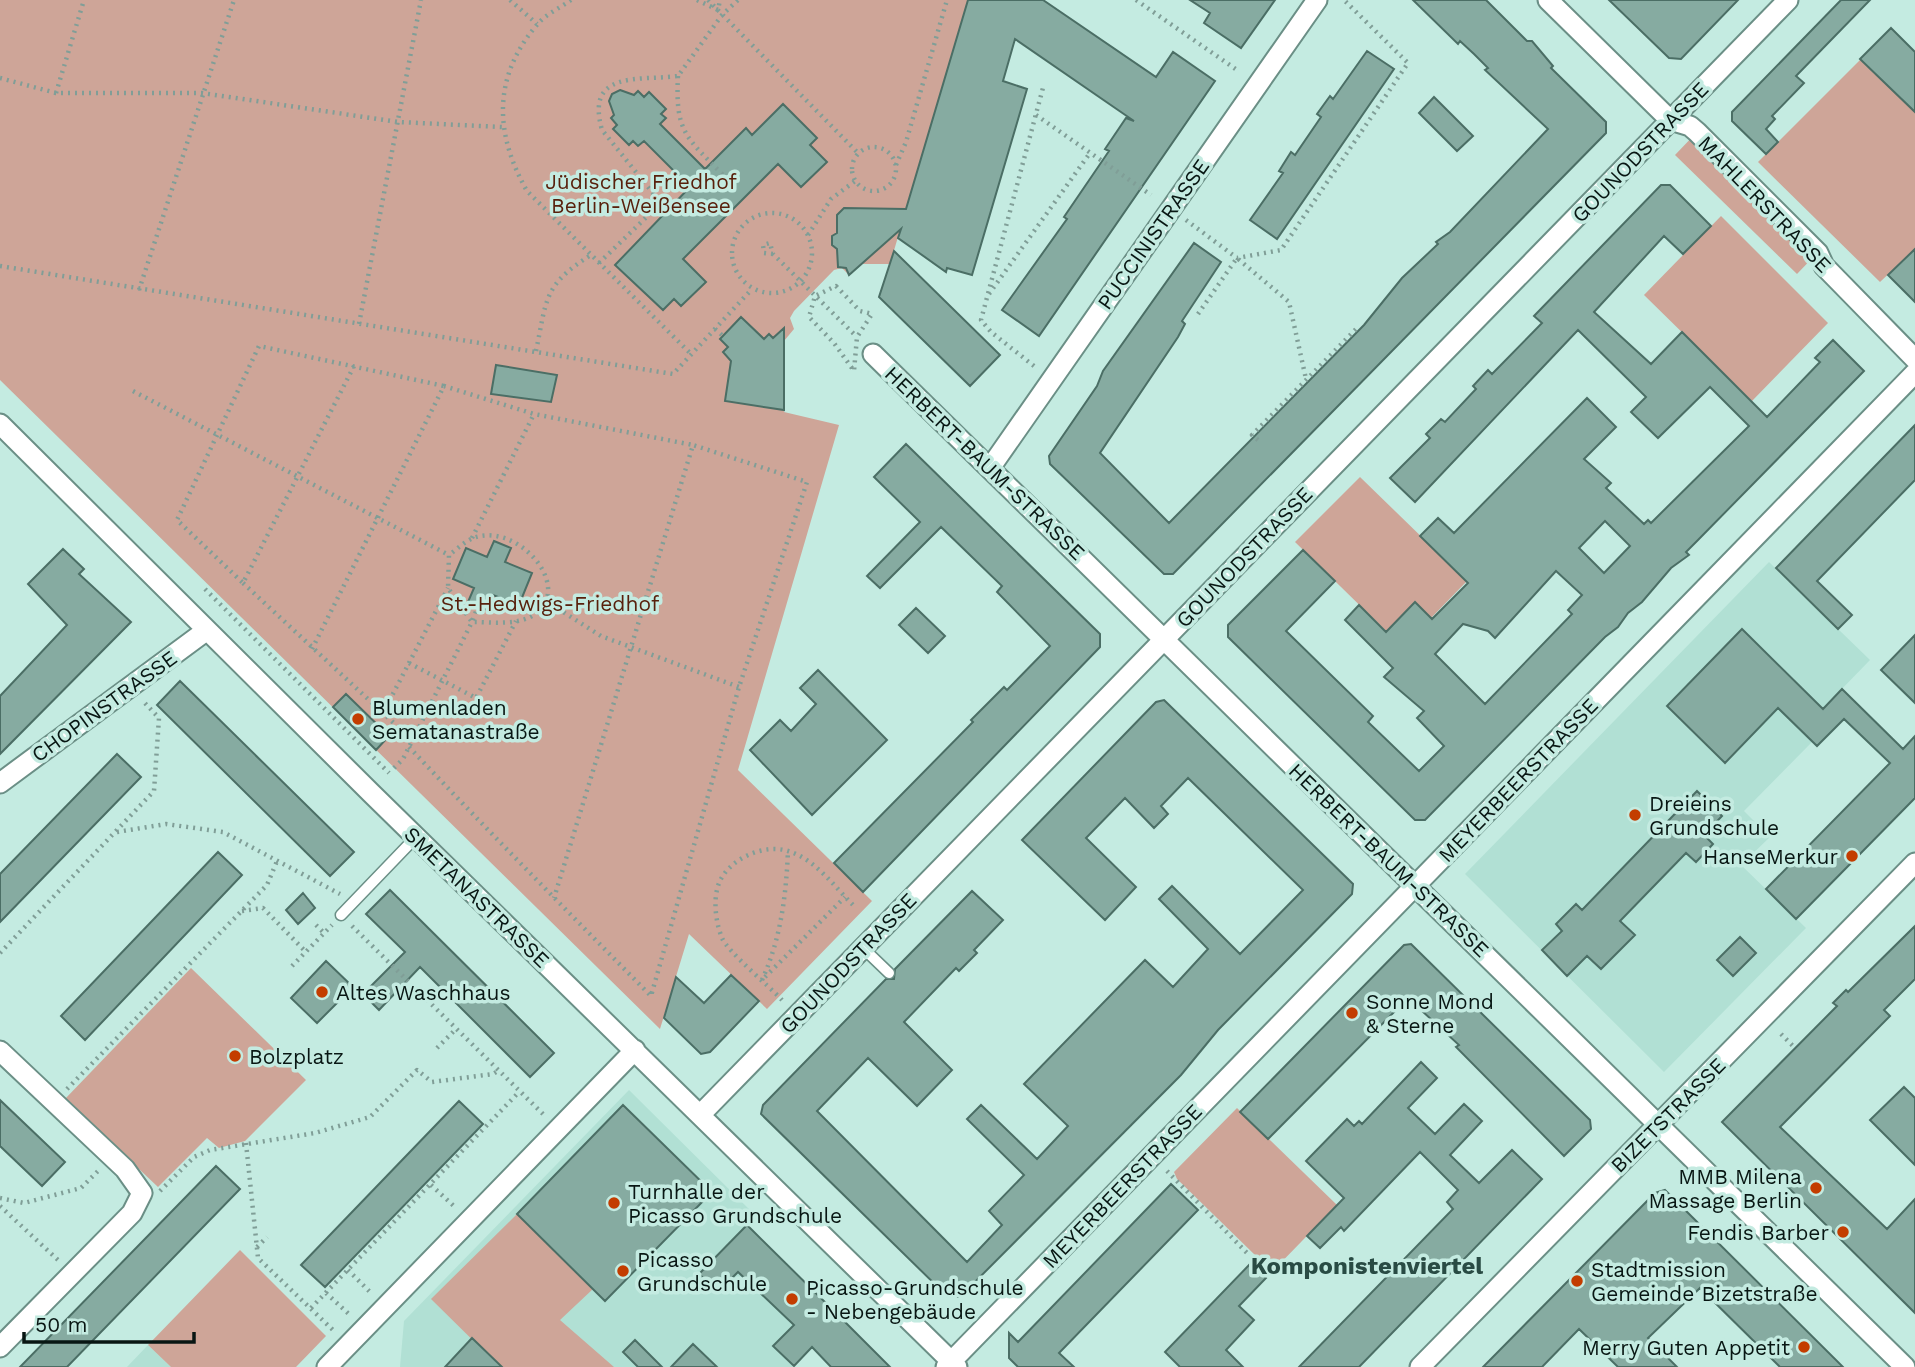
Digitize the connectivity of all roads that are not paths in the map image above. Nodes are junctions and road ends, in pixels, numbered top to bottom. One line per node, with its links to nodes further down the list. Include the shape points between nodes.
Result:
1 (1317, 0): 9 (street, PUCCINISTRASSE)
2 (1548, 0): 4 (street, MAHLERSTRASSE)
3 (1788, 0): 4 (street, GOUNODSTRASSE)
4 (1670, 120): 6 (street, MAHLERSTRASSE, via 1697,132); 11 (street, GOUNODSTRASSE)
5 (873, 354): 9 (street, HERBERT-BAUM-STRASSE)
6 (1915, 359)
7 (1915, 373): 15 (street, MEYERBEERSTRASSE)
8 (0, 424): 10 (street, SMETANASTRASSE)
9 (990, 468): 11 (street, HERBERT-BAUM-STRASSE)
10 (207, 630): 12 (street, CHOPINSTRASSE); 13 (street, SMETANASTRASSE)
11 (1165, 638): 15 (street, HERBERT-BAUM-STRASSE); 17 (street, GOUNODSTRASSE)
12 (0, 783)
13 (416, 837): 16 (lane); 19 (street, SMETANASTRASSE)
14 (1915, 863): 22 (street, BIZETSTRASSE)
15 (1416, 885): 22 (street, HERBERT-BAUM-STRASSE); 24 (street, MEYERBEERSTRASSE)
16 (341, 915)
17 (863, 948): 18 (lane); 21 (street, GOUNODSTRASSE)
18 (889, 973)
19 (635, 1050): 21 (street, SMETANASTRASSE); 25 (street)
20 (0, 1051): 23 (street, via 135,1180 142,1193 132,1213)
21 (700, 1115): 24 (street, SMETANASTRASSE)
22 (1658, 1125): 26 (street, BIZETSTRASSE); 27 (street, HERBERT-BAUM-STRASSE)
23 (0, 1347)
24 (951, 1365)
25 (327, 1367)
26 (1420, 1367)
27 (1905, 1367)

